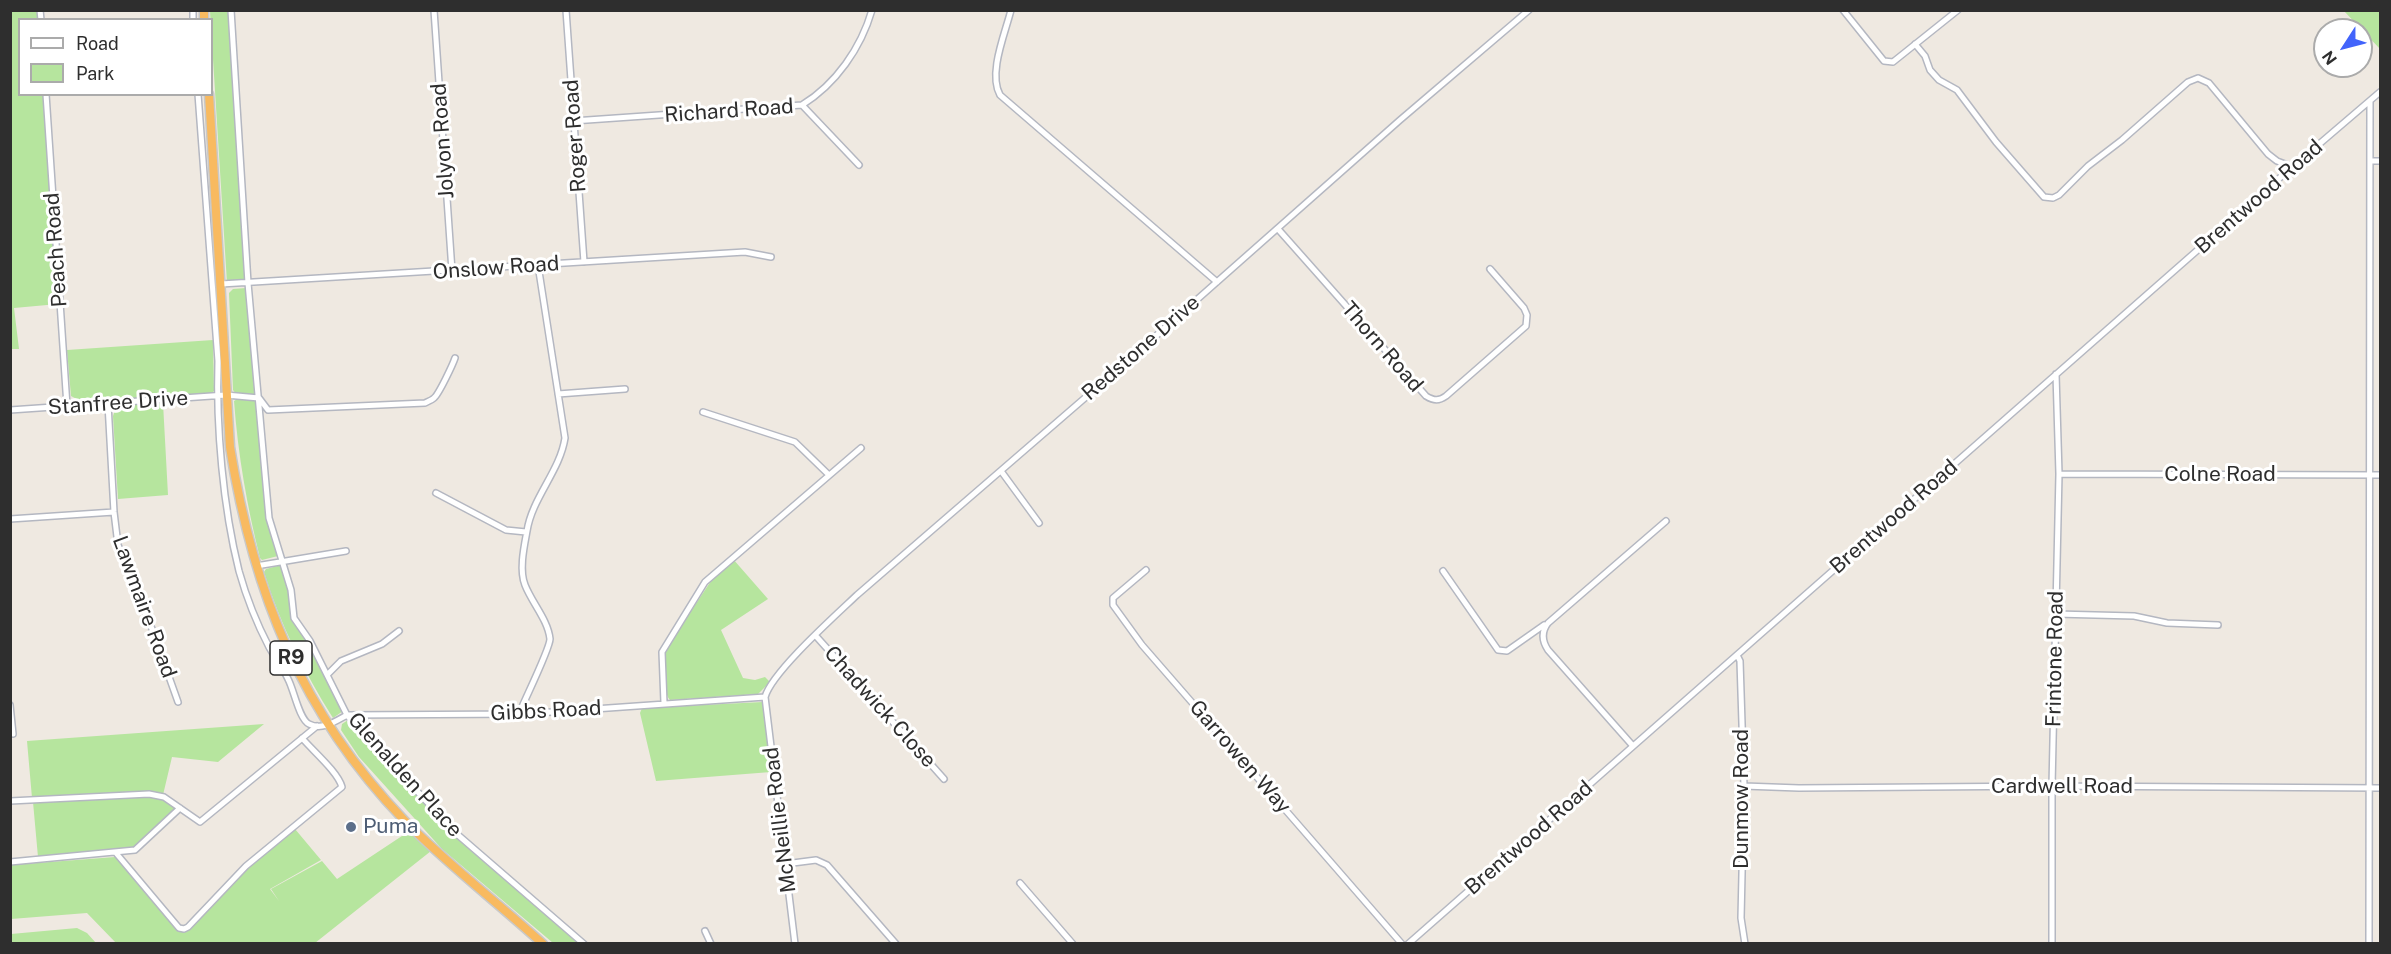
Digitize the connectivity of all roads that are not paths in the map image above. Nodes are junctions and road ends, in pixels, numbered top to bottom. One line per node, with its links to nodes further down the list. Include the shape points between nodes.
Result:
1 (231, 10): 32 (street, Glenalden Place)
2 (434, 10): 30 (street, Jolyon Road)
3 (566, 10): 16 (street, Roger Road)
4 (872, 10): 15 (street, via 846,64)
5 (1011, 10): 31 (street, via 996,68 995,83 1000,95)
6 (1529, 10): 25 (street, Redstone Drive)
7 (1843, 10): 9 (street, via 1884,61 1893,62)
8 (1958, 10): 9 (street)
9 (1915, 44): 17 (street, via 1925,56 1929,70 1957,90 2044,197 2056,197 2194,79 2209,83)
10 (2380, 92): 14 (street, Brentwood Road)
11 (46, 96): 42 (street, Peach Road)
12 (198, 96): 23 (street)
13 (209, 96): 24 (highway, R9)
14 (2370, 101): 18 (street); 21 (street, Brentwood Road)
15 (802, 105): 16 (street, Richard Road); 20 (street, Richard Road)
16 (573, 121): 27 (street, Roger Road)
17 (2277, 161): 21 (street); 22 (street)
18 (2371, 161): 19 (street); 48 (street)
19 (2380, 161)
20 (859, 165)
21 (2293, 167): 22 (street, Brentwood Road)
22 (2283, 175): 36 (street, Brentwood Road)
23 (206, 196): 24 (street); 34 (street)
24 (216, 204): 33 (highway, R9)
25 (1278, 229): 29 (street, Thorn Road, via 1426,396 1436,400 1446,396 1526,326 1524,308); 31 (street, Redstone Drive)
26 (771, 257): 27 (street, Onslow Road, via 745,252)
27 (584, 262): 28 (street, Onslow Road)
28 (538, 265): 30 (street, Onslow Road); 38 (street)
29 (1490, 269)
30 (452, 271): 32 (street, Onslow Road)
31 (1217, 282): 46 (street, Redstone Drive)
32 (248, 283): 33 (street, Onslow Road); 40 (street, Glenalden Place)
33 (221, 284): 34 (highway, R9)
34 (217, 301): 39 (highway, R9)
35 (454, 358): 40 (street, via 438,393 425,403 268,410)
36 (2056, 374): 47 (street, Frintone Road); 67 (street, Brentwood Road)
37 (625, 389): 38 (street)
38 (558, 394): 56 (street, via 563,447)
39 (221, 396): 40 (street, Stanfree Drive); 41 (street, Stanfree Drive); 59 (highway, R9, via 239,502); 76 (street, via 228,507 240,571 301,715)
40 (259, 398): 58 (street, Glenalden Place, via 269,518)
41 (108, 404): 42 (street, Stanfree Drive); 52 (street, Lawmaire Road)
42 (67, 406): 43 (street, Stanfree Drive)
43 (10, 410)
44 (704, 412): 50 (street, via 795,442)
45 (861, 448): 50 (street)
46 (1001, 471): 55 (street); 66 (street, Redstone Drive)
47 (2059, 474): 48 (street, Colne Road); 62 (street, Frintone Road)
48 (2370, 475): 49 (street, Colne Road); 83 (street)
49 (2380, 475)
50 (829, 476): 71 (street, via 705,582 662,652)
51 (436, 493): 56 (street, via 506,530)
52 (114, 512): 53 (street); 70 (street, Lawmaire Road, via 120,552)
53 (10, 519)
54 (1666, 521): 63 (street)
55 (1039, 523)
56 (526, 532): 73 (street, via 523,577 550,642 522,707)
57 (346, 551): 58 (street)
58 (281, 561): 59 (street); 68 (street, Glenalden Place, via 291,590 294,618)
59 (256, 566): 75 (highway, R9, via 281,636)
60 (1146, 570): 98 (street, Garrowen Way, via 1113,598 1113,605 1142,645)
61 (1443, 571): 63 (street, via 1498,650 1508,651)
62 (2056, 614): 64 (street, via 2134,616 2167,623); 82 (street, Frintone Road)
63 (1548, 623): 79 (street, via 1543,631 1546,647)
64 (2218, 625)
65 (399, 631): 68 (street, via 382,644 341,661)
66 (815, 635): 69 (street, Redstone Drive, via 774,680); 80 (street, Chadwick Close)
67 (1737, 655): 79 (street, Brentwood Road); 81 (street, Dunmow Road)
68 (327, 675): 74 (street, Glenalden Place)
69 (765, 697): 71 (street, Gibbs Road); 89 (street, McNeillie Road)
70 (178, 702)
71 (664, 703): 73 (street, Gibbs Road)
72 (10, 705): 77 (street)
73 (523, 714): 74 (street, Gibbs Road)
74 (347, 715): 75 (street, Gibbs Road); 93 (street, Glenalden Place, via 458,835)
75 (328, 725): 76 (street); 92 (highway, R9, via 351,759 404,820)
76 (317, 726): 78 (street)
77 (13, 734)
78 (302, 738): 86 (street, via 200,822); 87 (street, via 342,787 246,866 188,927 179,928)
79 (1633, 747): 99 (street, Brentwood Road)
80 (944, 778)
81 (1744, 786): 82 (street, Cardwell Road); 100 (street, Dunmow Road)
82 (2052, 786): 83 (street, Cardwell Road); 101 (street, Frintone Road)
83 (2369, 788): 84 (street, Cardwell Road); 102 (street)
84 (2380, 788)
85 (10, 801): 86 (street, via 149,794 164,797)
86 (180, 808): 87 (street, via 135,850)
87 (116, 853): 88 (street)
88 (10, 862)
89 (785, 864): 95 (street, McNeillie Road); 96 (street, via 806,860 827,865)
90 (1020, 883): 97 (street)
91 (705, 931): 94 (street)
92 (543, 944)
93 (584, 944)
94 (711, 944)
95 (795, 944)
96 (896, 944)
97 (1073, 944)
98 (1402, 944)
99 (1408, 944)
100 (1745, 944)
101 (2052, 944)
102 (2369, 944)

